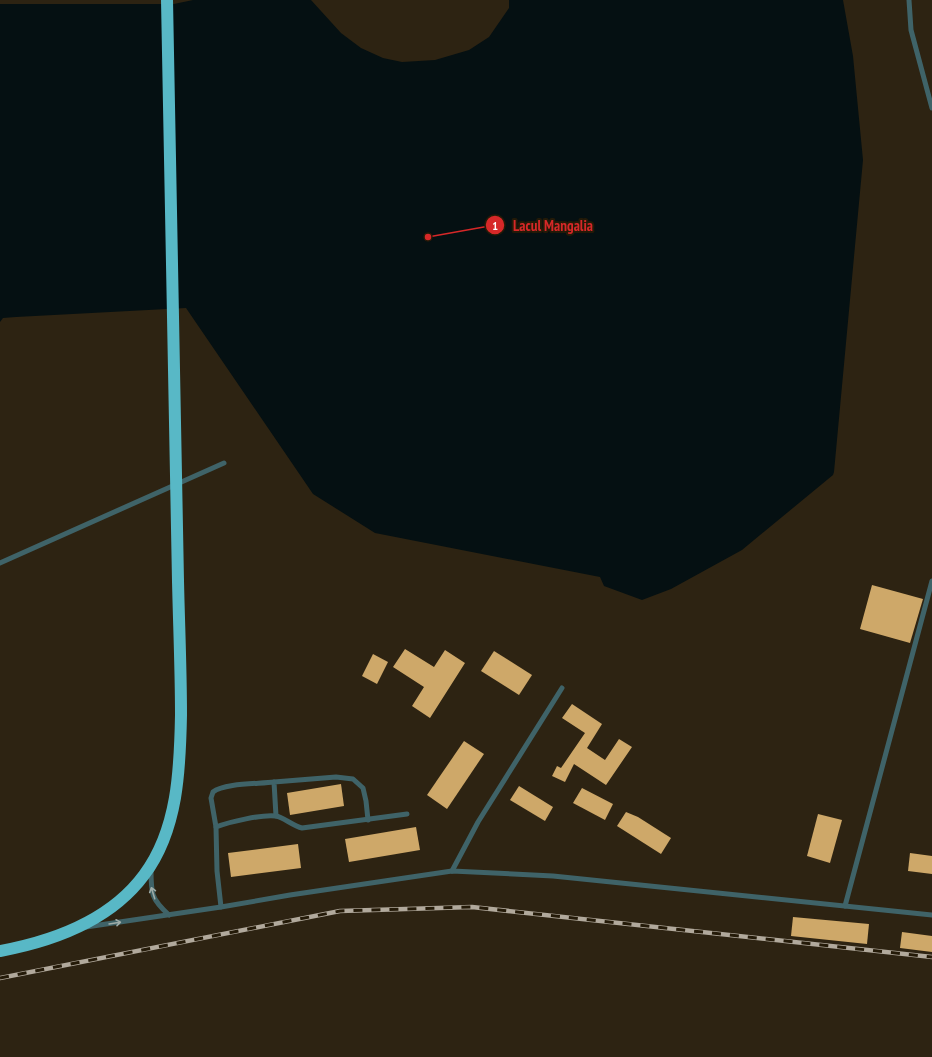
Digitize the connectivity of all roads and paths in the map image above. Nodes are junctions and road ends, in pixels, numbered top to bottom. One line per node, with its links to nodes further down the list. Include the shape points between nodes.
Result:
1 (167, 0): 14 (highway, bridge, via 181,687 175,797 170,821)
2 (909, 0): 3 (lane, via 910,30)
3 (932, 108)
4 (224, 463): 5 (lane)
5 (0, 563)
6 (932, 581): 7 (lane)
7 (930, 595): 16 (lane)
8 (562, 688): 15 (lane, via 478,822)
9 (274, 782): 11 (lane); 12 (lane, via 336,777 353,779 362,788); 13 (lane, via 228,786 213,792 211,798)
10 (407, 814): 12 (lane)
11 (276, 816): 12 (lane, via 302,828); 13 (lane)
12 (368, 820)
13 (216, 827): 17 (lane)
14 (151, 865): 18 (lane, one-way to 14, via 159,906 151,891); 20 (highway, via 127,894 102,914)
15 (452, 871): 16 (lane, via 553,876); 17 (lane)
16 (845, 906): 19 (lane)
17 (221, 907): 18 (lane)
18 (169, 915): 20 (lane, one-way to 18)
19 (932, 915)
20 (77, 929): 21 (highway, via 49,940)
21 (0, 951)

